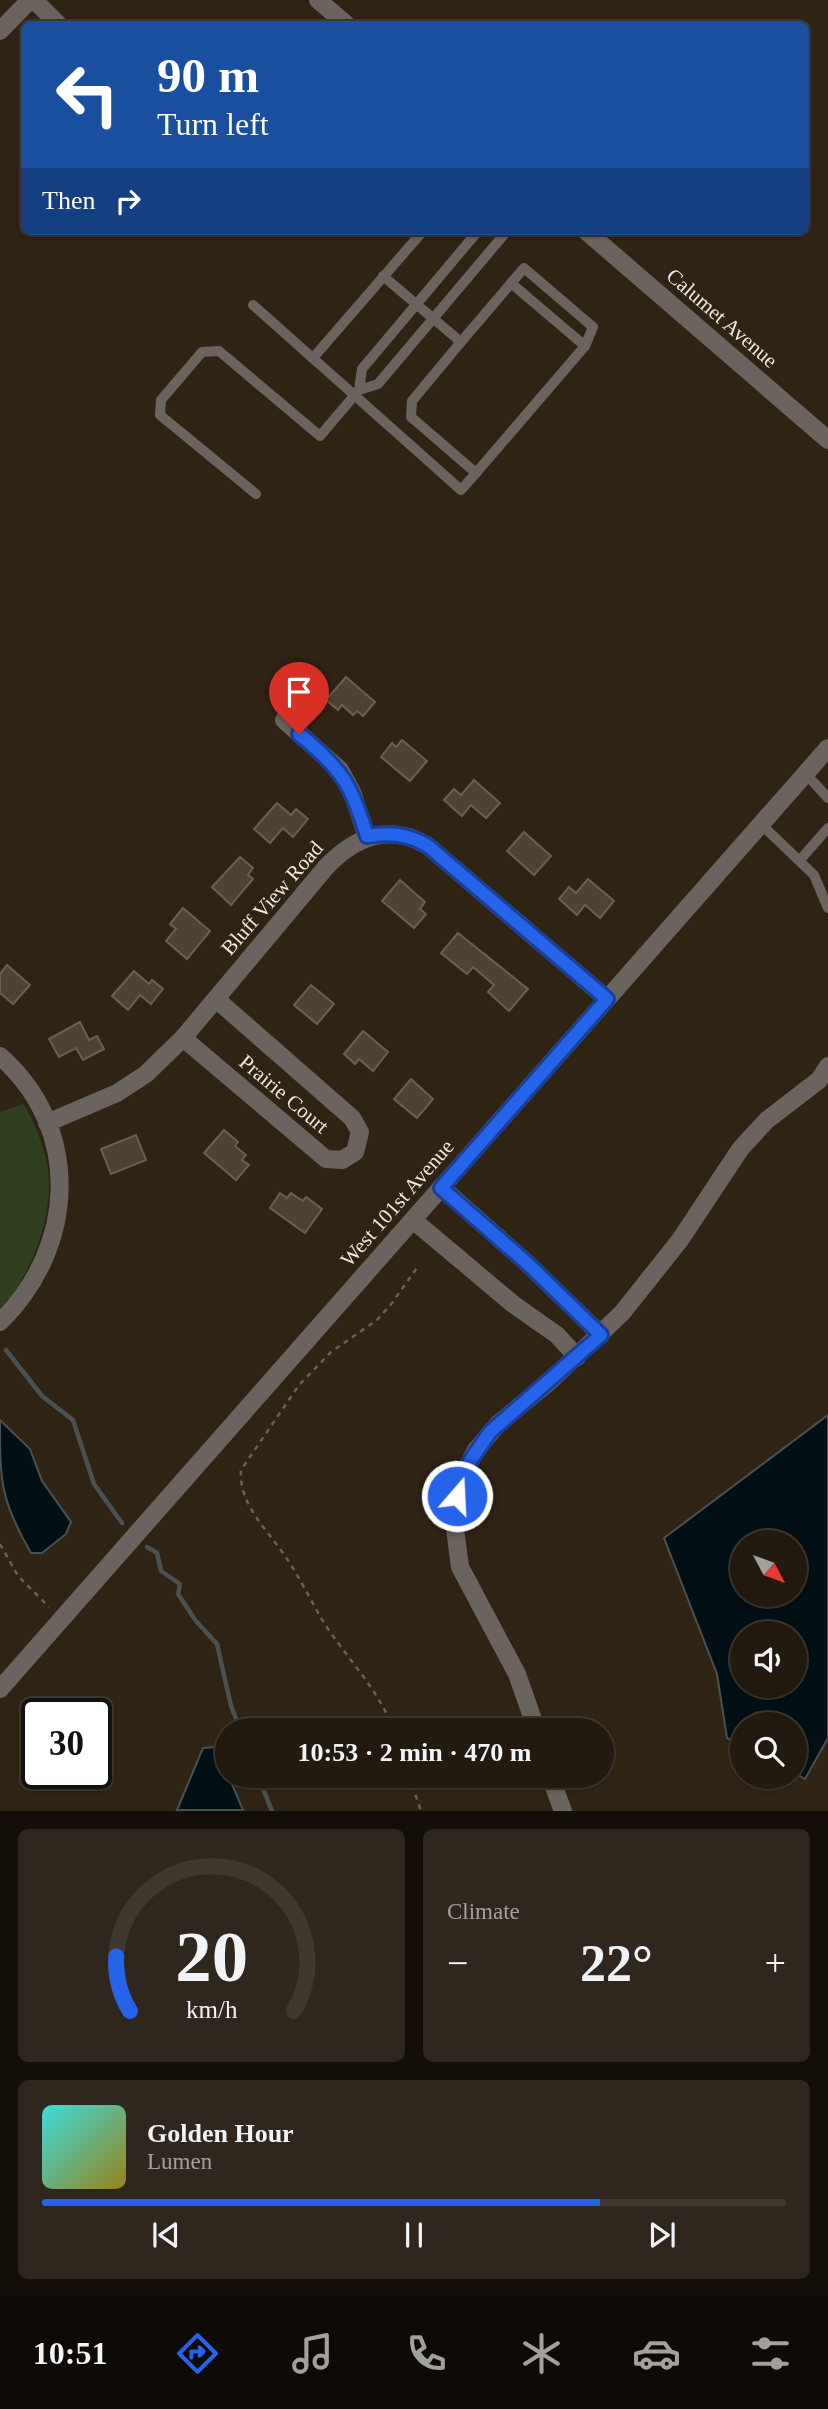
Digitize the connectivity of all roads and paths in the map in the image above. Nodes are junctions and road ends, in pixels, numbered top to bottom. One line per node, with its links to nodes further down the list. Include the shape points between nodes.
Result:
1 (32, 0): 3 (street); 5 (street)
2 (318, 0): 4 (street)
3 (55, 21)
4 (342, 21)
5 (0, 31)
6 (419, 235): 10 (lane)
7 (475, 235): 13 (lane)
8 (504, 235): 14 (lane)
9 (591, 235): 19 (street, Calumet Avenue)
10 (383, 276): 13 (lane); 17 (lane)
11 (511, 283): 15 (lane); 16 (lane); 16 (lane, via 524,268 583,318 593,327)
12 (253, 305): 17 (lane)
13 (416, 305): 14 (lane); 18 (lane, via 362,369)
14 (433, 319): 15 (lane); 18 (lane, via 378,384)
15 (461, 342): 20 (lane, via 412,401 411,417)
16 (585, 346): 20 (lane)
17 (313, 358): 18 (lane)
18 (357, 392): 20 (lane, via 461,490); 21 (lane, via 320,436 219,351 202,352 161,400 160,415)
19 (828, 440)
20 (476, 473)
21 (256, 494)
22 (284, 720): 28 (street, via 340,770)
23 (828, 748): 24 (street, West 101st Avenue)
24 (806, 774): 25 (lane); 26 (street, West 101st Avenue)
25 (828, 798)
26 (761, 824): 29 (lane); 32 (street, West 101st Avenue)
27 (828, 828): 29 (lane)
28 (367, 836): 31 (street, Bluff View Road, via 337,856); 32 (street, via 407,835 428,846)
29 (800, 860): 30 (lane, via 814,875)
30 (828, 908)
31 (216, 999): 33 (street, Bluff View Road); 33 (street, Prairie Court, via 352,1118 360,1132 355,1152 342,1160 326,1159)
32 (607, 999): 37 (street, West 101st Avenue)
33 (183, 1038): 36 (street, Bluff View Road, via 131,1086)
34 (0, 1056): 36 (street, via 24,1082)
35 (828, 1066): 41 (street, via 812,1087 767,1120 741,1148 656,1272)
36 (47, 1123): 40 (street, via 59,1166 57,1222 39,1274)
37 (441, 1188): 38 (street, West 101st Avenue); 41 (street)
38 (413, 1220): 42 (street, via 557,1335); 44 (street, West 101st Avenue)
39 (419, 1265): 46 (path, via 377,1320 331,1352 299,1385 241,1470 240,1487 250,1508)
40 (4, 1319)
41 (601, 1335): 42 (street)
42 (578, 1357): 47 (street, via 490,1432 470,1461 455,1509 460,1567 517,1674)
43 (0, 1544): 44 (path, via 23,1583)
44 (62, 1618): 45 (street, West 101st Avenue)
45 (0, 1689)
46 (387, 1718)
47 (532, 1718)
48 (413, 1788): 50 (path)
49 (555, 1788): 51 (street)
50 (421, 1811)
51 (564, 1811)

